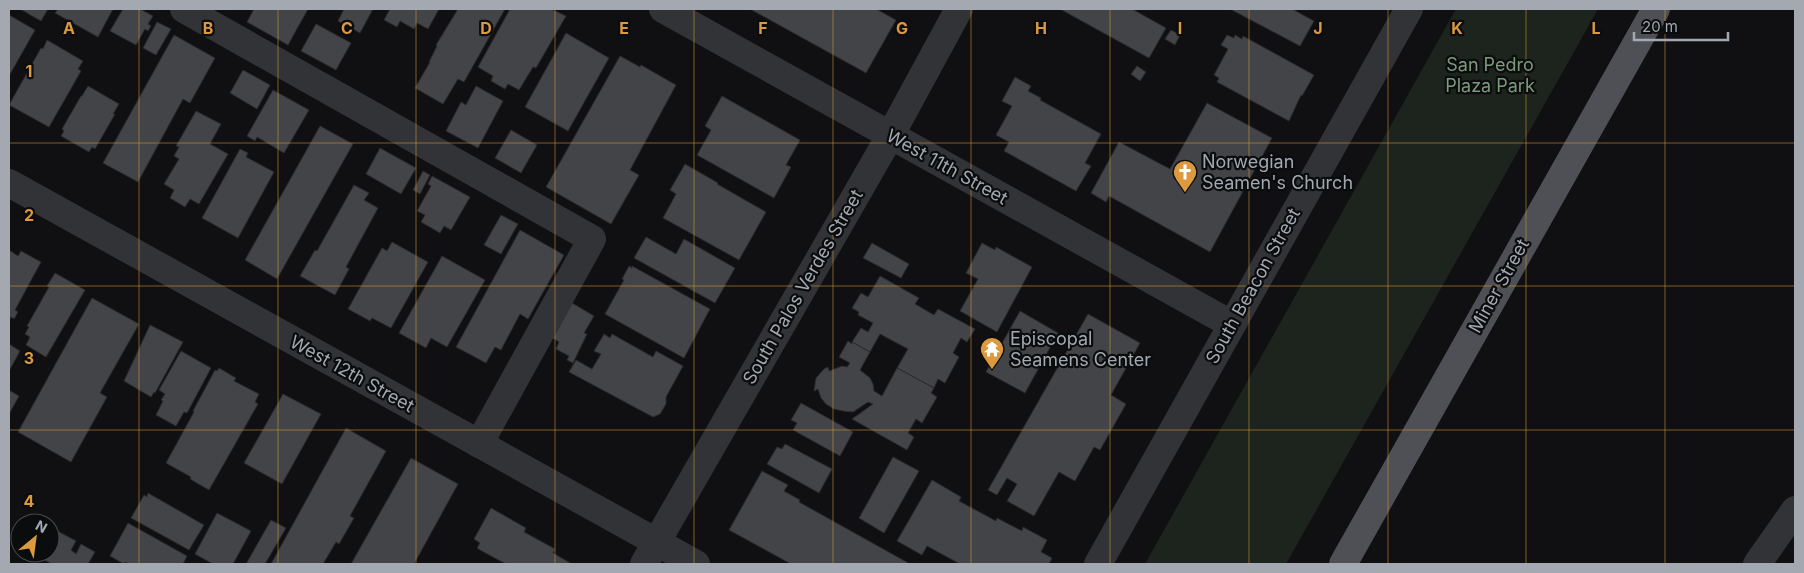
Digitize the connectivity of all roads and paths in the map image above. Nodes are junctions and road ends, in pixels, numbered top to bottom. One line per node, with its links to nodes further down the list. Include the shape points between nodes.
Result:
1 (184, 9): 9 (street, via 592,239)
2 (663, 9): 6 (street, West 11th Street)
3 (959, 9): 6 (street, South Palos Verdes Street)
4 (1409, 9): 8 (street, South Beacon Street)
5 (1656, 9): 14 (main road, Miner Street)
6 (890, 136): 8 (street, West 11th Street); 11 (street, South Palos Verdes Street)
7 (9, 184): 9 (street, West 12th Street)
8 (1231, 324): 13 (street, South Beacon Street)
9 (479, 444): 11 (street, West 12th Street)
10 (1795, 510): 15 (street)
11 (650, 553): 12 (street, West 12th Street)
12 (696, 564)
13 (1098, 564)
14 (1343, 564)
15 (1757, 564)

